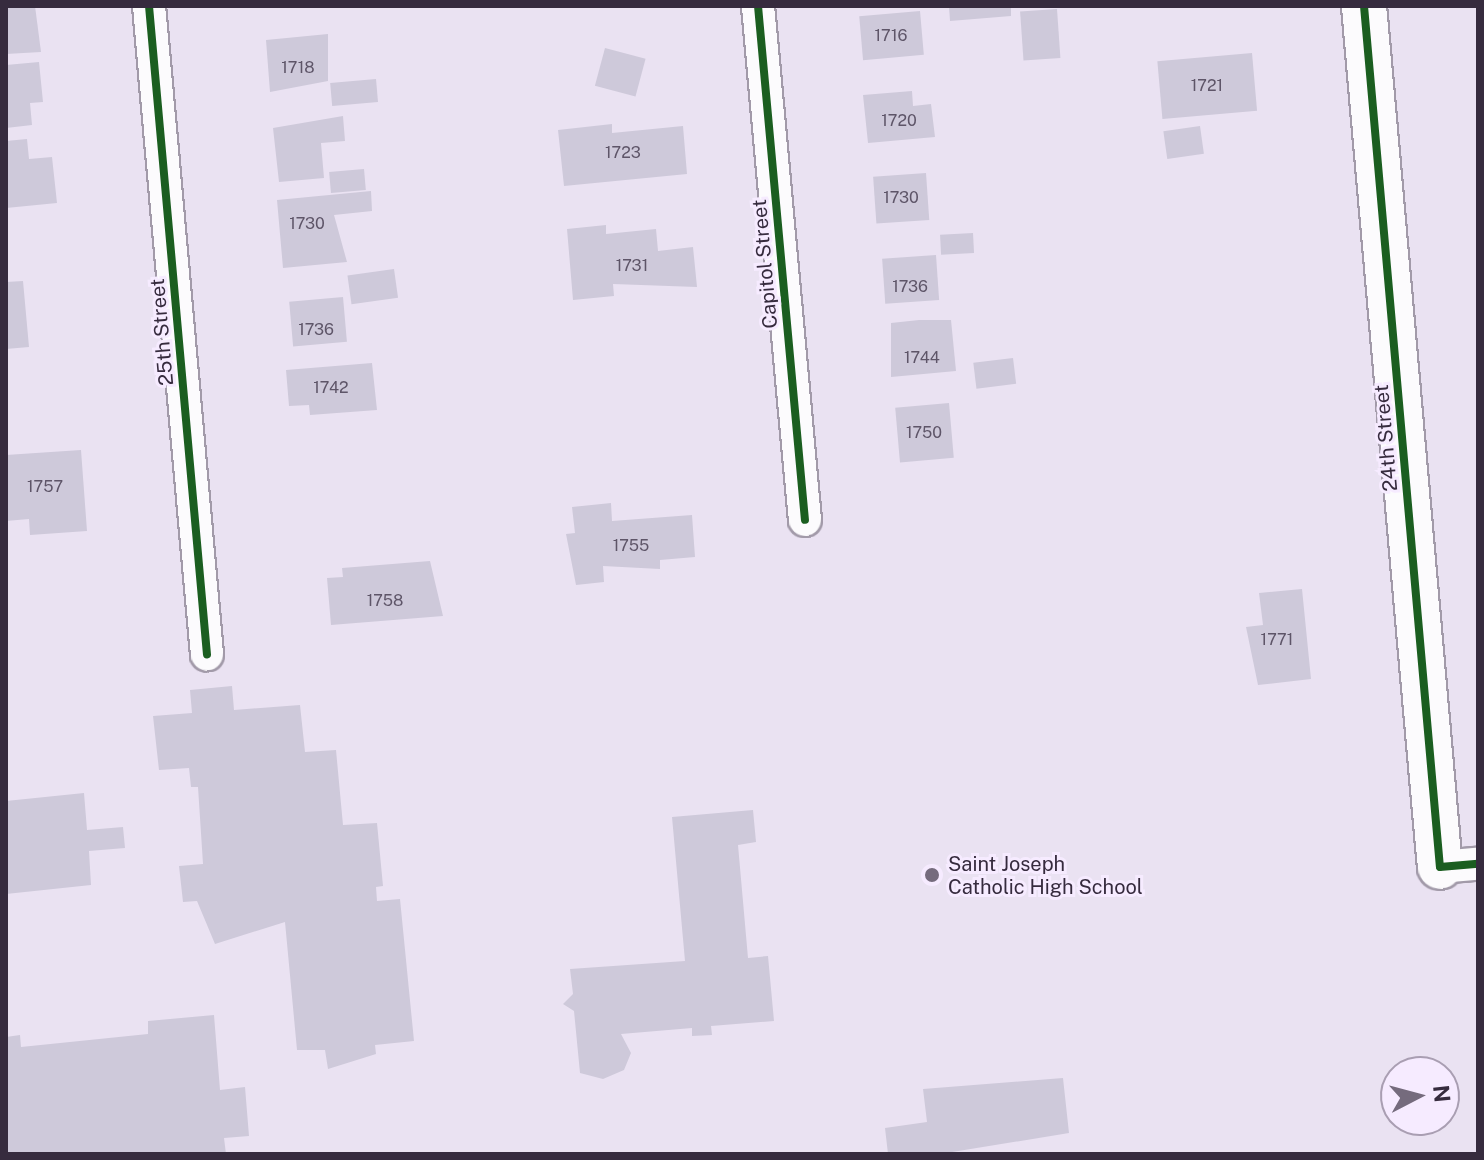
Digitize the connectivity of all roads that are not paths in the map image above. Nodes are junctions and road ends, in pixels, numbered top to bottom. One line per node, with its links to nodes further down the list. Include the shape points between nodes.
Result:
1 (149, 6): 5 (street, 25th Street)
2 (758, 6): 4 (street, Capitol Street)
3 (1364, 6): 6 (street, 24th Street)
4 (805, 520)
5 (207, 654)
6 (1459, 866)

